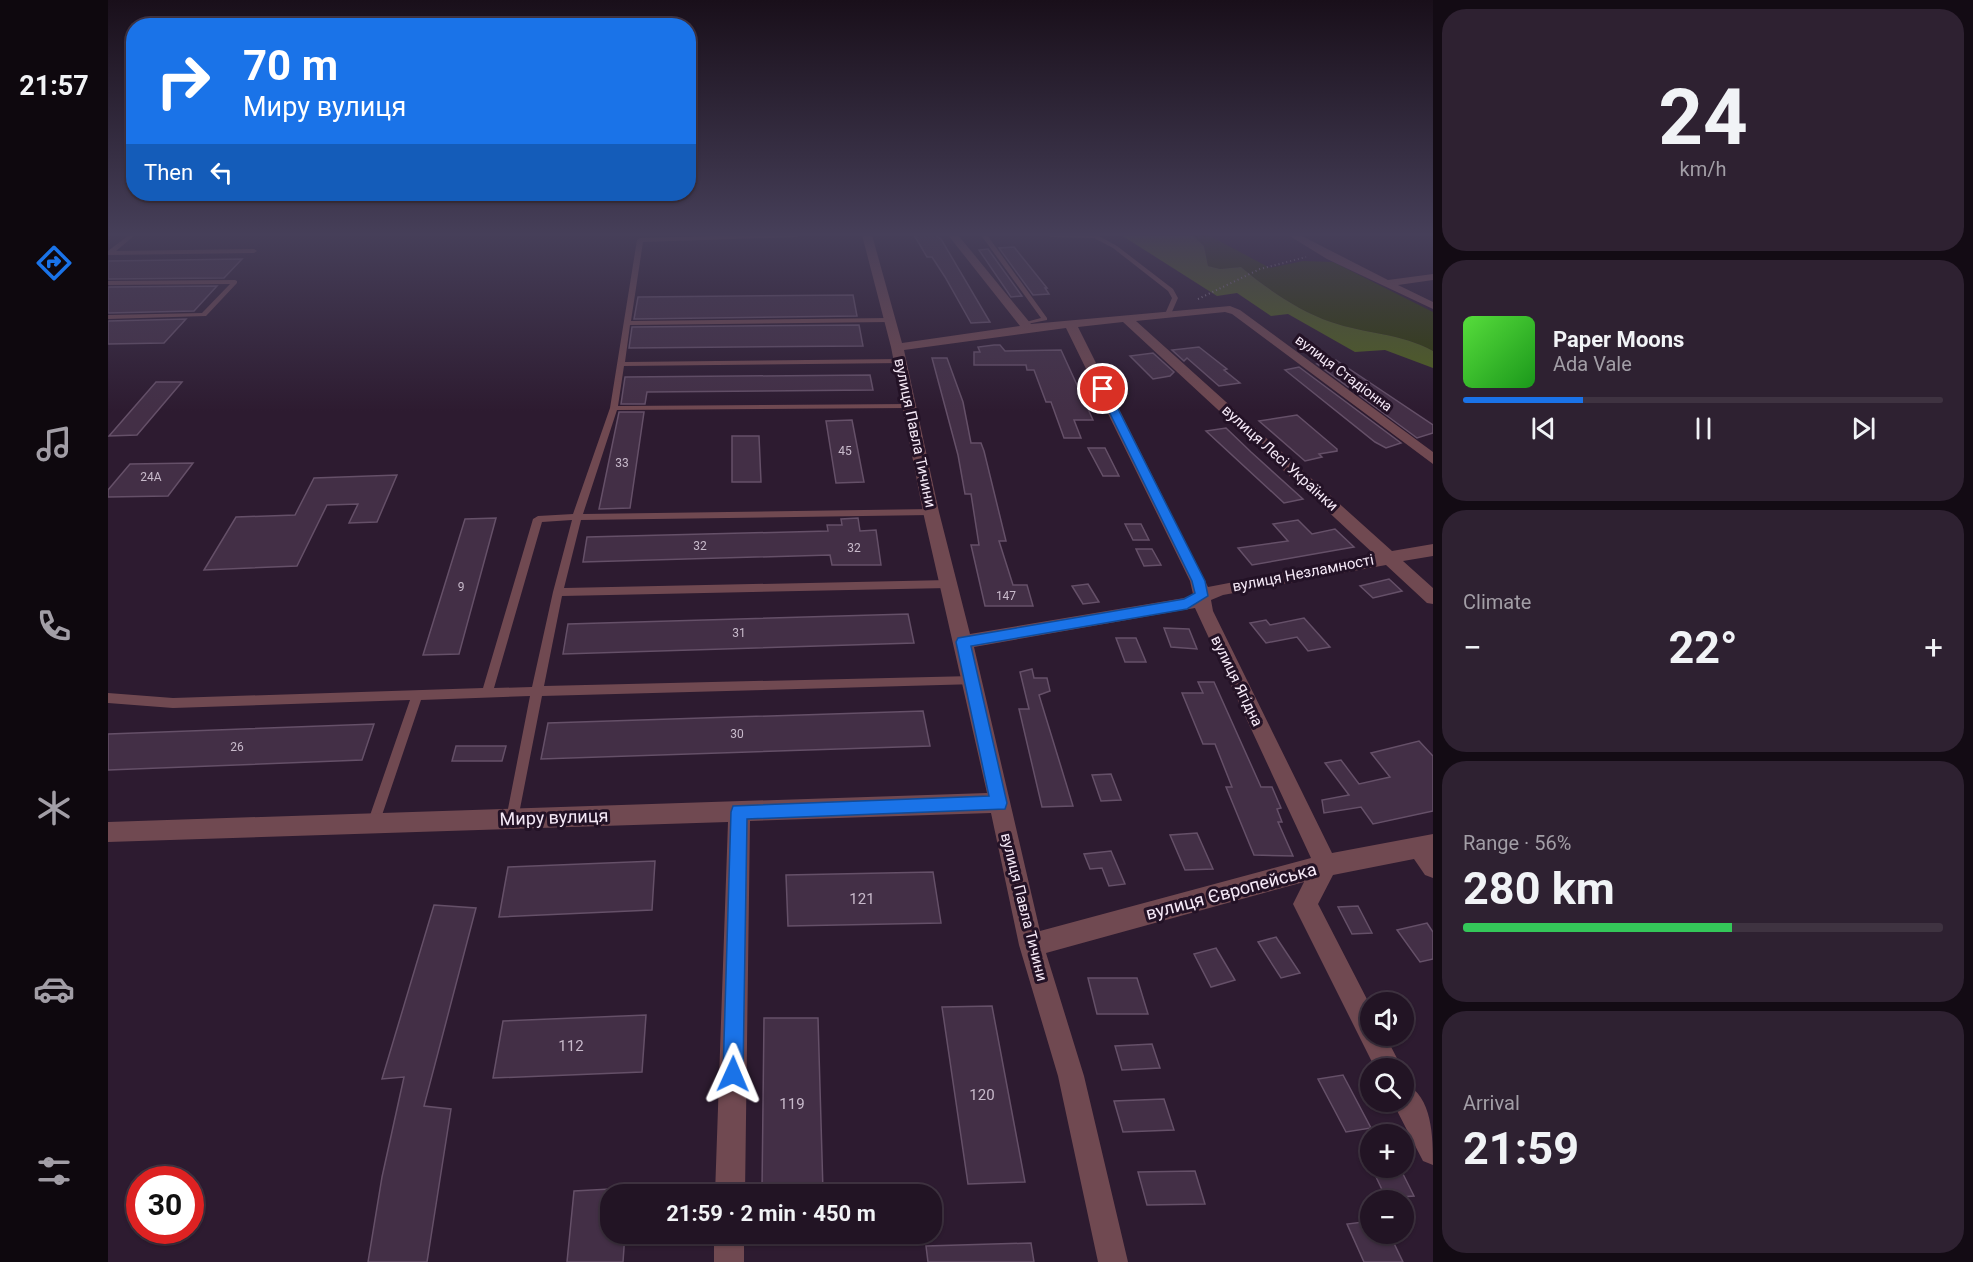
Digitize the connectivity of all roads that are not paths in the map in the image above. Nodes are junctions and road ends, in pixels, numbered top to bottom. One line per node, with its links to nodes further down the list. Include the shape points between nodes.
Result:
1 (224, 294): 10 (lane, via 204,315)
2 (632, 294): 13 (lane)
3 (882, 294): 12 (street, вулиця Павла Тичини)
4 (1000, 294): 15 (street)
5 (1027, 294): 15 (lane, via 1045,319)
6 (1173, 294): 9 (lane)
7 (1410, 294): 8 (street)
8 (1433, 306)
9 (1168, 314): 11 (street); 20 (street, вулиця Стадіонна, via 1218,307 1236,312)
10 (108, 317)
11 (1127, 319): 14 (street); 24 (street, вулиця Лесі Українки)
12 (889, 320): 13 (lane); 16 (street, вулиця Павла Тичини)
13 (627, 323): 17 (lane)
14 (1071, 325): 15 (street); 27 (street, вулиця Ягідна, via 1199,581)
15 (1026, 326): 16 (street)
16 (898, 354): 17 (lane); 18 (street, вулиця Павла Тичини)
17 (621, 364): 19 (lane)
18 (908, 406): 19 (lane); 21 (street, вулиця Павла Тичини)
19 (614, 408): 22 (lane)
20 (1433, 459)
21 (931, 512): 22 (lane); 25 (street, вулиця Павла Тичини)
22 (577, 518): 26 (lane); 32 (lane, via 538,519)
23 (1433, 550): 24 (street, вулиця Незламності)
24 (1389, 557): 27 (street, вулиця Незламності, via 1219,589); 28 (street, вулиця Лесі Українки)
25 (949, 584): 26 (lane); 29 (street, вулиця Павла Тичини)
26 (558, 592): 31 (lane)
27 (1202, 596): 29 (street, вулиця Незламності, via 1187,604); 41 (street, вулиця Ягідна, via 1204,611)
28 (1433, 598)
29 (963, 642): 30 (street, вулиця Павла Тичини)
30 (973, 681): 31 (lane); 35 (street, вулиця Павла Тичини)
31 (537, 691): 32 (lane); 37 (lane)
32 (487, 693): 33 (lane)
33 (417, 695): 34 (lane, via 173,703); 38 (lane)
34 (108, 698)
35 (999, 803): 36 (street, Миру вулиця); 43 (street, вулиця Павла Тичини)
36 (739, 812): 37 (street, Миру вулиця); 47 (street)
37 (512, 819): 38 (street, Миру вулиця)
38 (373, 824): 39 (street, Миру вулиця)
39 (108, 832)
40 (1426, 847): 41 (street, вулиця Європейська); 42 (street)
41 (1326, 865): 43 (street, вулиця Європейська); 44 (street, via 1305,904)
42 (1433, 867)
43 (1031, 945): 50 (street, вулиця Павла Тичини, via 1071,1076)
44 (1360, 1013)
45 (1412, 1112): 46 (street)
46 (1433, 1151)
47 (730, 1184)
48 (729, 1244): 49 (street)
49 (729, 1262)
50 (1113, 1262)

